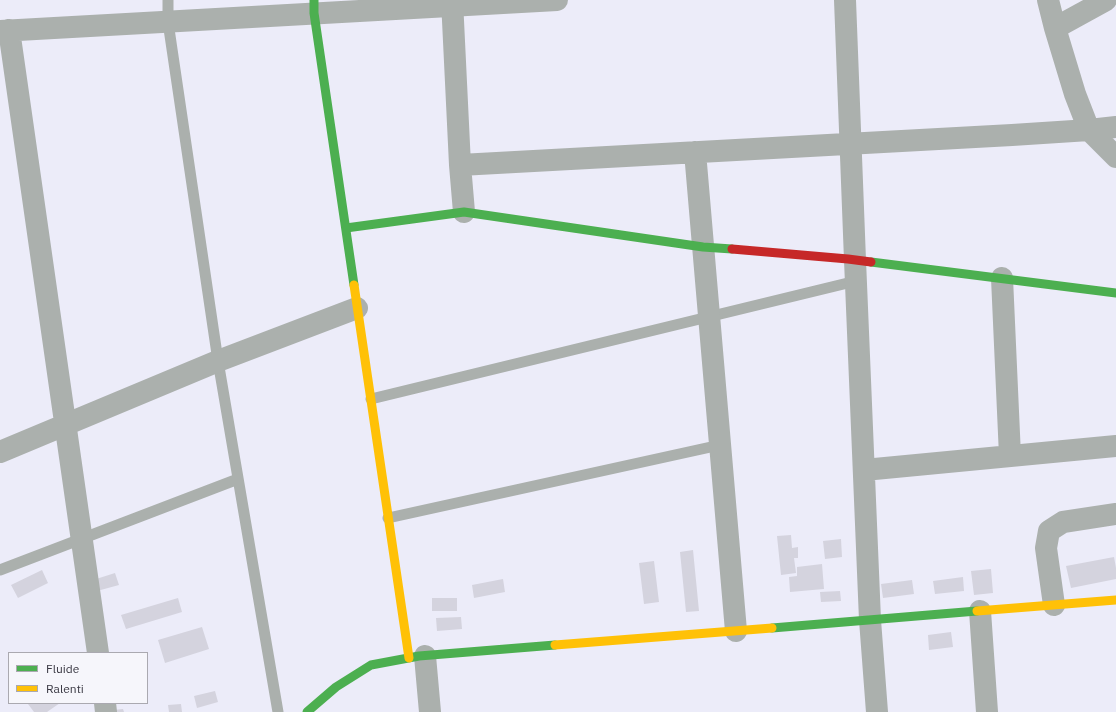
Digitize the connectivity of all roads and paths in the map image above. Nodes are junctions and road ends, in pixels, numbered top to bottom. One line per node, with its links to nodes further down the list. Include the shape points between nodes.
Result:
1 (168, 0): 8 (lane)
2 (557, 0): 6 (street)
3 (845, 0): 13 (street)
4 (1048, 0): 9 (street)
5 (1106, 0): 9 (street)
6 (452, 3): 7 (street); 16 (street)
7 (314, 7): 8 (street); 18 (street)
8 (168, 22): 10 (street); 26 (lane)
9 (1055, 28): 12 (street)
10 (4, 30): 28 (street)
11 (1116, 127): 12 (street)
12 (1089, 130): 13 (street); 15 (street)
13 (850, 144): 14 (street); 20 (street)
14 (695, 152): 16 (street); 19 (street)
15 (1116, 157)
16 (460, 165): 17 (street)
17 (464, 212): 18 (street); 19 (street)
18 (346, 228): 24 (street)
19 (703, 247): 20 (street); 25 (street)
20 (855, 260): 21 (street); 22 (street)
21 (1002, 278): 23 (street); 32 (street)
22 (856, 281): 25 (lane); 33 (street)
23 (1116, 293)
24 (358, 308): 26 (street); 27 (street)
25 (709, 317): 27 (lane); 29 (street)
26 (218, 361): 28 (street); 34 (lane)
27 (371, 399): 36 (street)
28 (65, 425): 31 (street); 37 (street)
29 (720, 445): 36 (lane); 43 (street)
30 (1116, 446): 32 (street)
31 (0, 452)
32 (1010, 456): 33 (street)
33 (864, 470): 42 (street)
34 (238, 479): 37 (lane); 46 (lane)
35 (1116, 514): 40 (street, via 1063,522 1048,531 1046,548)
36 (388, 518): 45 (street)
37 (81, 539): 38 (lane); 44 (street)
38 (0, 570)
39 (1116, 600): 40 (street)
40 (1054, 605): 41 (street)
41 (980, 610): 42 (street); 50 (street)
42 (870, 620): 43 (street); 49 (street)
43 (736, 631): 45 (street)
44 (98, 652)
45 (417, 657): 47 (street, via 371,665 336,687); 48 (street)
46 (278, 712)
47 (307, 712)
48 (430, 712)
49 (877, 712)
50 (987, 712)

